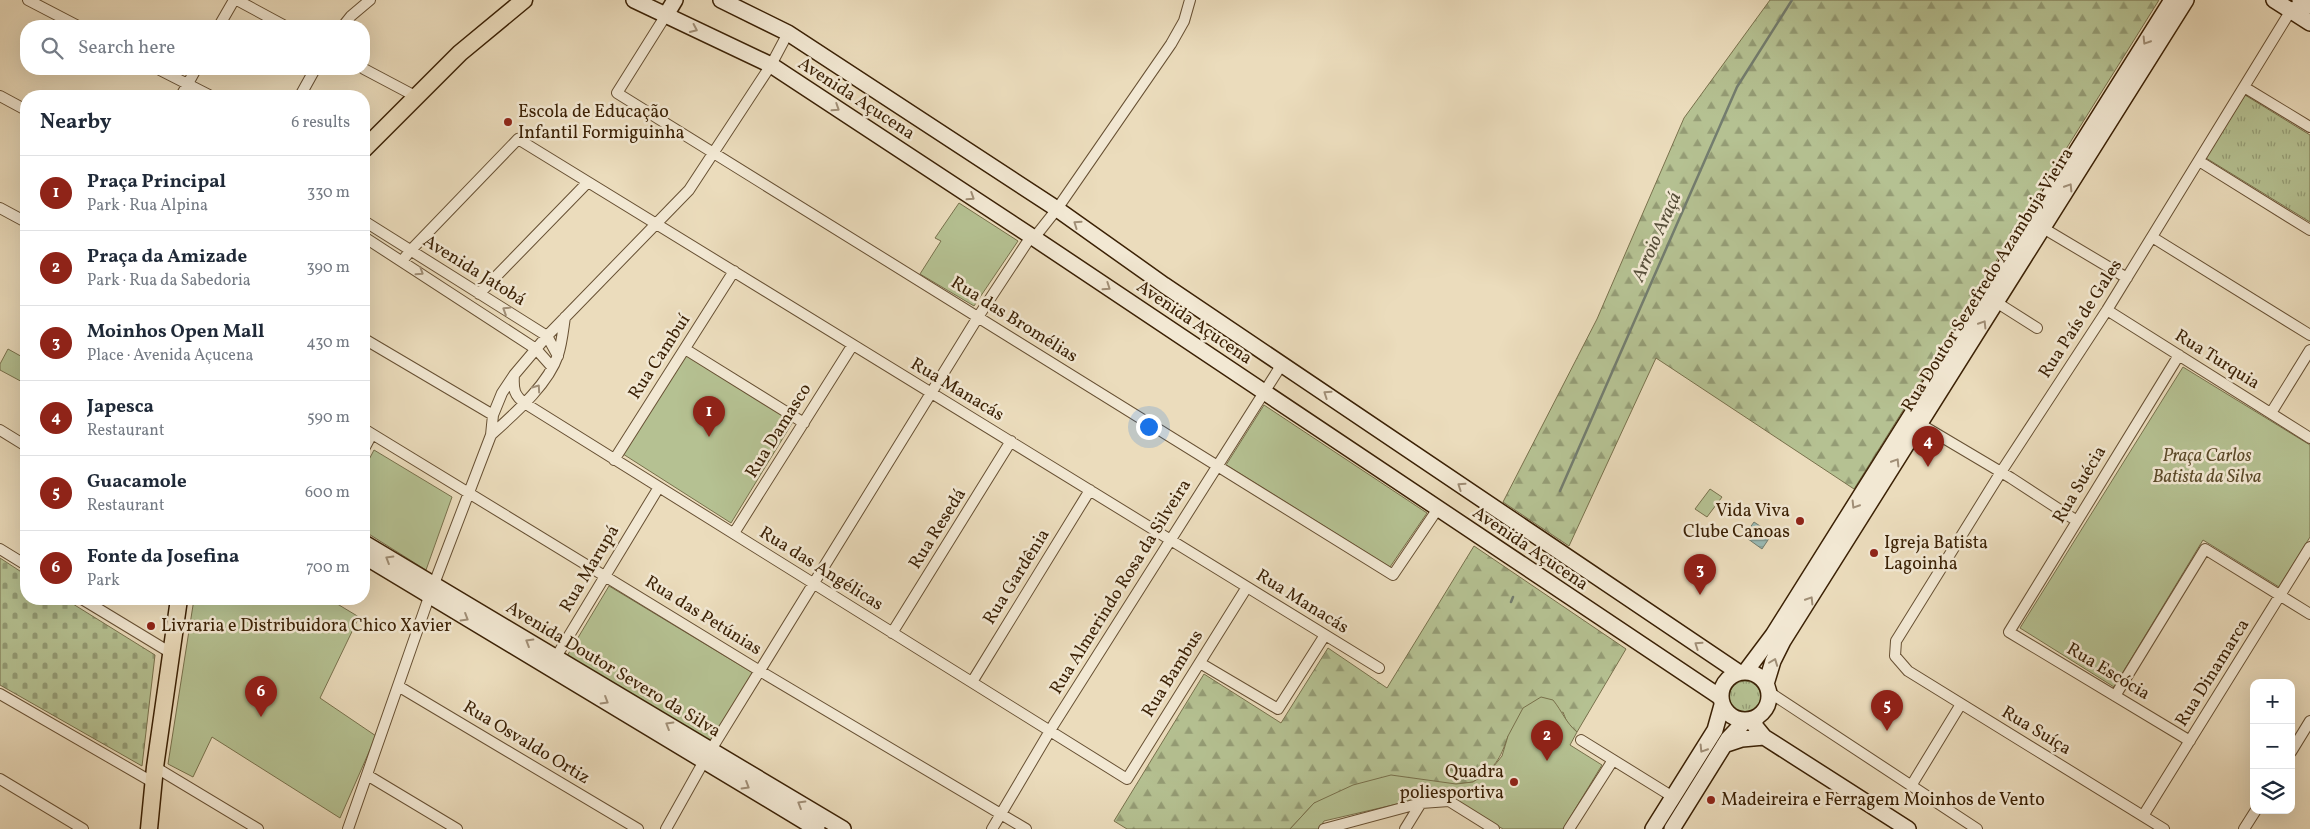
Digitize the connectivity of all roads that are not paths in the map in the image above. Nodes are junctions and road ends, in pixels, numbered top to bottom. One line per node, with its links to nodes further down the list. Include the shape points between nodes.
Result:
1 (28, 0): 15 (street)
2 (235, 0): 16 (street); 17 (street)
3 (370, 0): 18 (street)
4 (524, 0): 32 (main road, via 460,53)
5 (634, 0): 14 (main road, Avenida Açucena)
6 (675, 0): 14 (main road)
7 (721, 0): 20 (main road, Avenida Açucena)
8 (1190, 0): 40 (street, via 1184,21 1171,44)
9 (2172, 0): 118 (main road, Rua Doutor Sezefredo Azambuja Vieira, one-way to 118, via 1776,629)
10 (2186, 0): 44 (main road, Rua Doutor Sezefredo Azambuja Vieira, one-way to 10)
11 (2274, 0): 12 (main road)
12 (2296, 4): 13 (main road); 19 (main road); 27 (street, Rua País de Gales)
13 (2310, 6)
14 (666, 15): 21 (main road, Avenida Açucena, one-way to 21); 36 (street, Rua das Bromélias, via 617,92)
15 (66, 20)
16 (223, 20)
17 (273, 20)
18 (348, 20)
19 (2310, 23)
20 (788, 34): 21 (street); 40 (main road, Avenida Açucena)
21 (771, 65): 36 (street); 48 (main road, Avenida Açucena, one-way to 48)
22 (370, 72): 32 (street)
23 (170, 75): 26 (street)
24 (192, 75): 26 (street)
25 (312, 75): 30 (street)
26 (187, 84): 28 (street); 29 (street)
27 (2244, 87): 34 (street); 37 (street, Rua País de Gales)
28 (184, 90)
29 (199, 90)
30 (303, 90)
31 (0, 96): 33 (street)
32 (415, 96): 35 (main road)
33 (20, 107)
34 (2310, 127)
35 (370, 143)
36 (714, 152): 42 (street, via 689,190); 59 (street, Rua das Bromélias)
37 (2199, 161): 45 (street); 47 (street, Rua País de Gales)
38 (587, 183): 42 (street, Rua Manacás); 51 (street, Rua Manacás, via 518,139); 55 (street)
39 (0, 208): 41 (street)
40 (1057, 209): 48 (street); 70 (main road, Avenida Açucena, one-way to 40)
41 (20, 219)
42 (657, 224): 53 (street, Rua Manacás); 58 (street)
43 (370, 225): 46 (street, Avenida Jatobá)
44 (2043, 228): 54 (street); 56 (main road, Rua Doutor Sezefredo Azambuja Vieira)
45 (2310, 230)
46 (389, 236): 50 (street); 51 (street, Avenida Jatobá)
47 (2152, 237): 54 (street, Rua País de Gales); 61 (street)
48 (1034, 238): 59 (street, via 1028,241); 73 (main road, Avenida Açucena, one-way to 73)
49 (370, 241): 50 (street, Avenida Jatobá)
50 (381, 247): 52 (street, Avenida Jatobá)
51 (411, 250): 52 (street); 55 (street, Avenida Jatobá)
52 (402, 261): 65 (street, Avenida Jatobá, one-way to 65)
53 (734, 272): 64 (street, Rua Manacás); 66 (street, Rua Cambuí)
54 (2127, 278): 57 (street, Rua País de Gales)
55 (479, 294): 62 (street, Avenida Jatobá, one-way to 55)
56 (1996, 302): 60 (street); 79 (main road, Rua Doutor Sezefredo Azambuja Vieira, one-way to 56)
57 (2107, 310): 68 (street, Rua Turquia); 88 (street, Rua País de Gales)
58 (565, 317): 62 (street); 69 (street)
59 (978, 317): 74 (street); 87 (street, Rua das Bromélias)
60 (2037, 328)
61 (2310, 335)
62 (547, 336): 65 (street); 69 (street, Avenida Jatobá)
63 (370, 342): 77 (street)
64 (852, 346): 74 (street, Rua Manacás); 78 (street, Rua Damasco)
65 (536, 349): 71 (street, Avenida Jatobá); 72 (street)
66 (685, 349): 78 (street); 86 (street, Rua Cambuí)
67 (2310, 350): 76 (street)
68 (2179, 355): 76 (street, Rua Turquia); 93 (street, Rua Suécia)
69 (558, 356): 71 (street)
70 (1282, 364): 73 (street, Rua Almerindo Rosa da Silveira); 118 (main road, Avenida Açucena, one-way to 70)
71 (552, 367): 75 (street, one-way to 71)
72 (514, 375): 75 (street, Rua das Angélicas, via 513,389 518,399); 77 (street)
73 (1263, 392): 87 (street, Rua Almerindo Rosa da Silveira); 92 (main road, Avenida Açucena)
74 (931, 393): 85 (street, Rua Manacás); 102 (street)
75 (526, 404): 82 (street); 86 (street, Rua das Angélicas)
76 (2271, 413): 83 (street, Rua Turquia)
77 (493, 414): 82 (street)
78 (804, 423): 94 (street, Rua Damasco)
79 (1920, 424): 88 (street); 121 (main road, Rua Doutor Sezefredo Azambuja Vieira, one-way to 79, via 1773,661 1784,641)
80 (0, 430): 84 (street)
81 (370, 433): 91 (street, Rua das Petúnias)
82 (491, 435): 91 (street)
83 (2310, 438)
84 (20, 442)
85 (1011, 442): 90 (street, Rua Manacás); 110 (street, Rua Resedá)
86 (614, 460): 89 (street, Rua das Angélicas)
87 (1217, 464): 92 (street, Rua das Bromélias, via 1394,575); 95 (street, Rua Almerindo Rosa da Silveira)
88 (2001, 472): 93 (street); 113 (street, Rua País de Gales, via 1896,641)
89 (659, 487): 94 (street, Rua das Angélicas); 101 (street, Rua Marupá)
90 (1090, 490): 95 (street, Rua Manacás); 119 (street, Rua Gardênia)
91 (468, 491): 101 (street, Rua das Petúnias); 104 (street)
92 (1437, 510): 124 (main road, Avenida Açucena)
93 (2077, 521): 109 (street, Rua Suécia)
94 (734, 533): 102 (street, Rua das Angélicas)
95 (1169, 540): 103 (street, Rua Manacás); 128 (street, Rua Almerindo Rosa da Silveira)
96 (370, 547): 104 (main road, Avenida Doutor Severo da Silva, one-way to 96)
97 (2310, 547): 105 (street, Rua Dinamarca)
98 (0, 549): 100 (street)
99 (370, 559): 104 (main road, Avenida Doutor Severo da Silva)
100 (20, 561)
101 (606, 575): 114 (street, Rua Marupá); 117 (street, Rua das Petúnias)
102 (813, 584): 110 (street, Rua das Angélicas); 117 (street)
103 (1247, 587): 111 (street, Rua Manacás); 115 (street, Rua Bambus)
104 (431, 591): 114 (main road, Avenida Doutor Severo da Silva); 120 (street)
105 (2280, 596): 108 (street); 123 (street, via 2205,549); 131 (street, Rua Dinamarca)
106 (92, 605): 112 (street)
107 (178, 605): 112 (main road)
108 (2310, 614)
109 (2009, 632): 123 (street, Rua Escócia)
110 (892, 633): 119 (street, Rua das Angélicas)
111 (1325, 635): 115 (street, via 1278,709); 116 (street, Rua Manacás)
112 (172, 653): 136 (main road)
113 (1895, 656): 125 (street, Rua Suíça, via 1908,671)
114 (552, 663): 134 (main road, Avenida Doutor Severo da Silva)
115 (1200, 663): 139 (street, Rua Bambus)
116 (1379, 668)
117 (760, 671): 134 (street); 143 (street, Rua das Petúnias)
118 (1742, 672): 121 (main road, via 1754,673); 124 (main road, via 1725,682)
119 (972, 682): 128 (street, Rua das Angélicas)
120 (398, 686): 137 (street); 152 (street, Rua Osvaldo Ortiz)
121 (1768, 688): 126 (main road, via 1766,708); 140 (street)
122 (0, 694): 136 (street)
123 (2115, 696): 131 (street, Rua Escócia)
124 (1721, 701): 126 (main road, via 1732,717); 141 (main road, one-way to 141, via 1715,730)
125 (1961, 704): 140 (street); 145 (street, Rua Suíça)
126 (1750, 719): 129 (main road); 132 (main road)
127 (2310, 721): 133 (street)
128 (1050, 730): 139 (street, Rua das Angélicas); 143 (street, Rua Almerindo Rosa da Silveira)
129 (1764, 737): 132 (main road, via 1742,738); 163 (main road)
130 (1581, 740): 135 (street)
131 (2190, 740): 145 (street, Rua Dinamarca)
132 (1724, 745): 162 (main road)
133 (2295, 745)
134 (707, 755): 153 (street); 154 (main road, Avenida Doutor Severo da Silva, one-way to 154); 155 (main road, Avenida Doutor Severo da Silva, one-way to 134)
135 (1612, 760): 141 (street); 160 (street)
136 (154, 775): 148 (main road); 149 (street)
137 (367, 775): 150 (street); 151 (street)
138 (0, 779): 147 (street)
139 (1127, 779)
140 (1911, 786): 164 (street)
141 (1673, 797): 161 (main road)
142 (1421, 803): 146 (street, via 1450,801); 158 (street); 159 (street)
143 (1001, 814): 156 (street, Rua Almerindo Rosa da Silveira); 157 (street, Rua das Petúnias)
144 (2253, 814): 166 (street)
145 (2143, 816): 165 (street, Rua Suíça)
146 (1491, 828)
147 (83, 829)
148 (149, 829)
149 (258, 829)
150 (348, 829)
151 (457, 829)
152 (638, 829)
153 (666, 829)
154 (817, 829)
155 (843, 829)
156 (992, 829)
157 (1026, 829)
158 (1324, 829)
159 (1405, 829)
160 (1569, 829)
161 (1653, 829)
162 (1672, 829)
163 (1908, 829)
164 (1977, 829)
165 (2164, 829)
166 (2244, 829)

